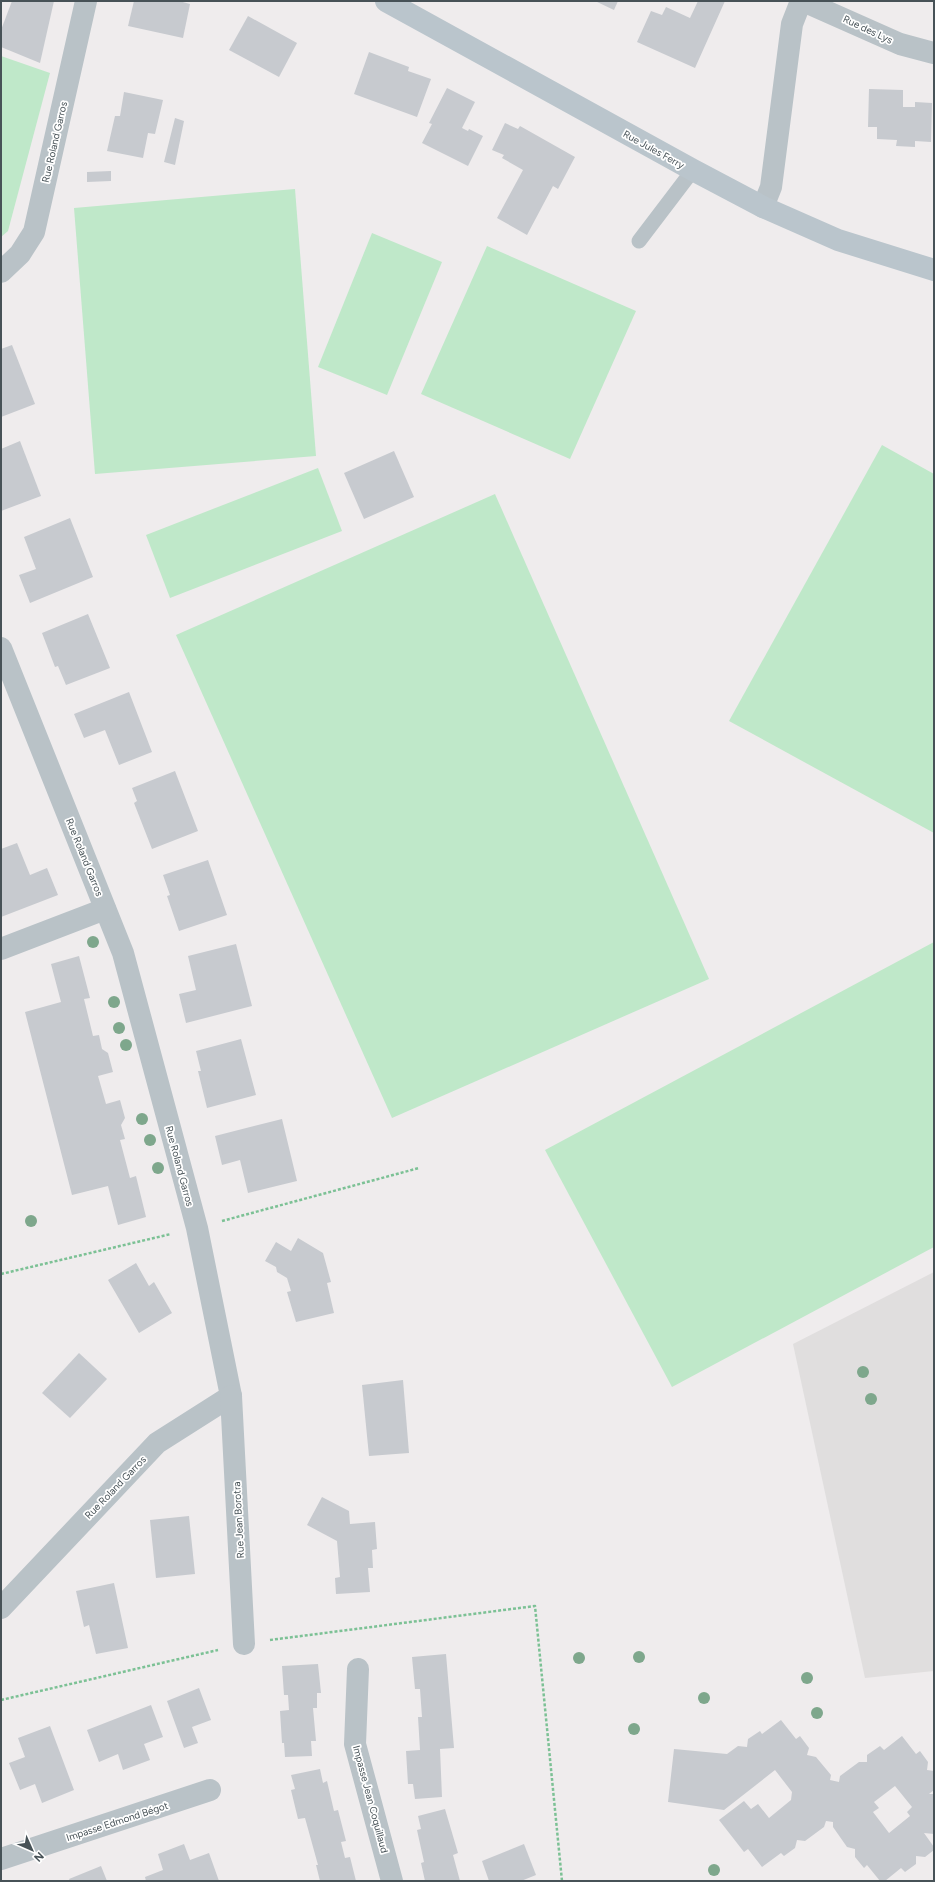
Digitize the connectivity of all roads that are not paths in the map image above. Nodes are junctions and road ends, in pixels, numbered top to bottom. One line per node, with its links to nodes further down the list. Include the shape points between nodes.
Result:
1 (86, 1): 9 (street, Rue Roland Garros, via 34,232 20,254)
2 (386, 1): 5 (main road, Rue Jules Ferry)
3 (802, 1): 4 (street, Rue des Lys, via 900,44); 6 (street, via 792,24 771,187)
4 (934, 53)
5 (693, 170): 6 (main road, Rue Jules Ferry); 7 (lane)
6 (763, 207): 8 (main road, Rue Jules Ferry, via 838,240)
7 (639, 241)
8 (934, 270)
9 (1, 272)
10 (1, 648): 11 (street, Rue Roland Garros)
11 (105, 909): 12 (street); 13 (street, Rue Roland Garros, via 123,953 195,1220)
12 (1, 949)
13 (231, 1396): 14 (street, Rue Roland Garros, via 157,1444); 15 (street, Rue Jean Borotra)
14 (1, 1608)
15 (244, 1644)
16 (358, 1669): 19 (street, Impasse Jean Coquillaud, via 355,1744)
17 (210, 1790): 18 (street, Impasse Edmond Bégot)
18 (1, 1860)
19 (392, 1881)

